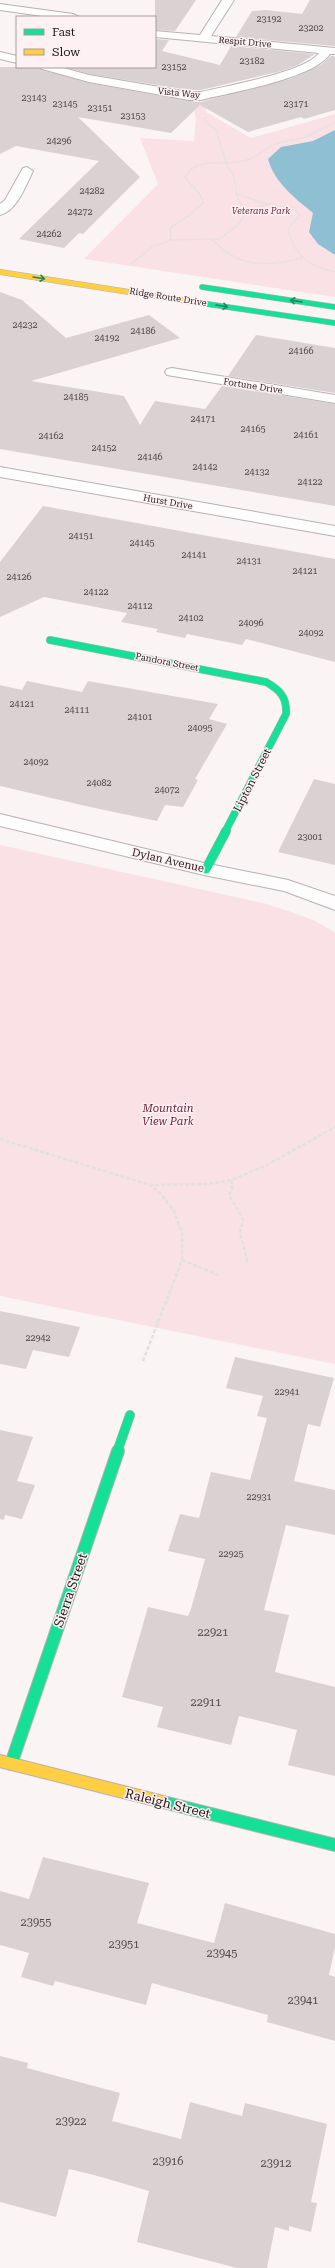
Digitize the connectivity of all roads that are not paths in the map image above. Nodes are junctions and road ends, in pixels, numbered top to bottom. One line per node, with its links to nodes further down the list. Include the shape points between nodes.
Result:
1 (228, 0): 5 (street)
2 (0, 7): 3 (street)
3 (68, 16)
4 (156, 34): 5 (street, Respit Drive)
5 (204, 38): 6 (street, Respit Drive)
6 (331, 51): 9 (street, Vista Way, via 320,60 296,72 201,96 98,80)
7 (0, 55): 8 (street)
8 (16, 60)
9 (50, 68)
10 (27, 171): 11 (street, via 10,202)
11 (0, 211)
12 (0, 272): 15 (street, Ridge Route Drive, one-way to 15)
13 (194, 286): 14 (street, Ridge Route Drive, one-way to 13)
14 (335, 307)
15 (335, 323)
16 (172, 372): 17 (street, Fortune Drive)
17 (335, 399)
18 (0, 472): 19 (street, Hurst Drive)
19 (335, 531)
20 (50, 640): 21 (street, Pandora Street, via 266,682)
21 (282, 690): 23 (street, Lipton Street, via 288,702 286,714)
22 (0, 820): 23 (street, Dylan Avenue)
23 (206, 869): 24 (street, Dylan Avenue, via 302,890)
24 (335, 904)
25 (130, 1416): 27 (street, Sierra Street)
26 (0, 1761): 27 (street, Raleigh Street)
27 (11, 1764): 28 (street, Raleigh Street)
28 (335, 1845)

